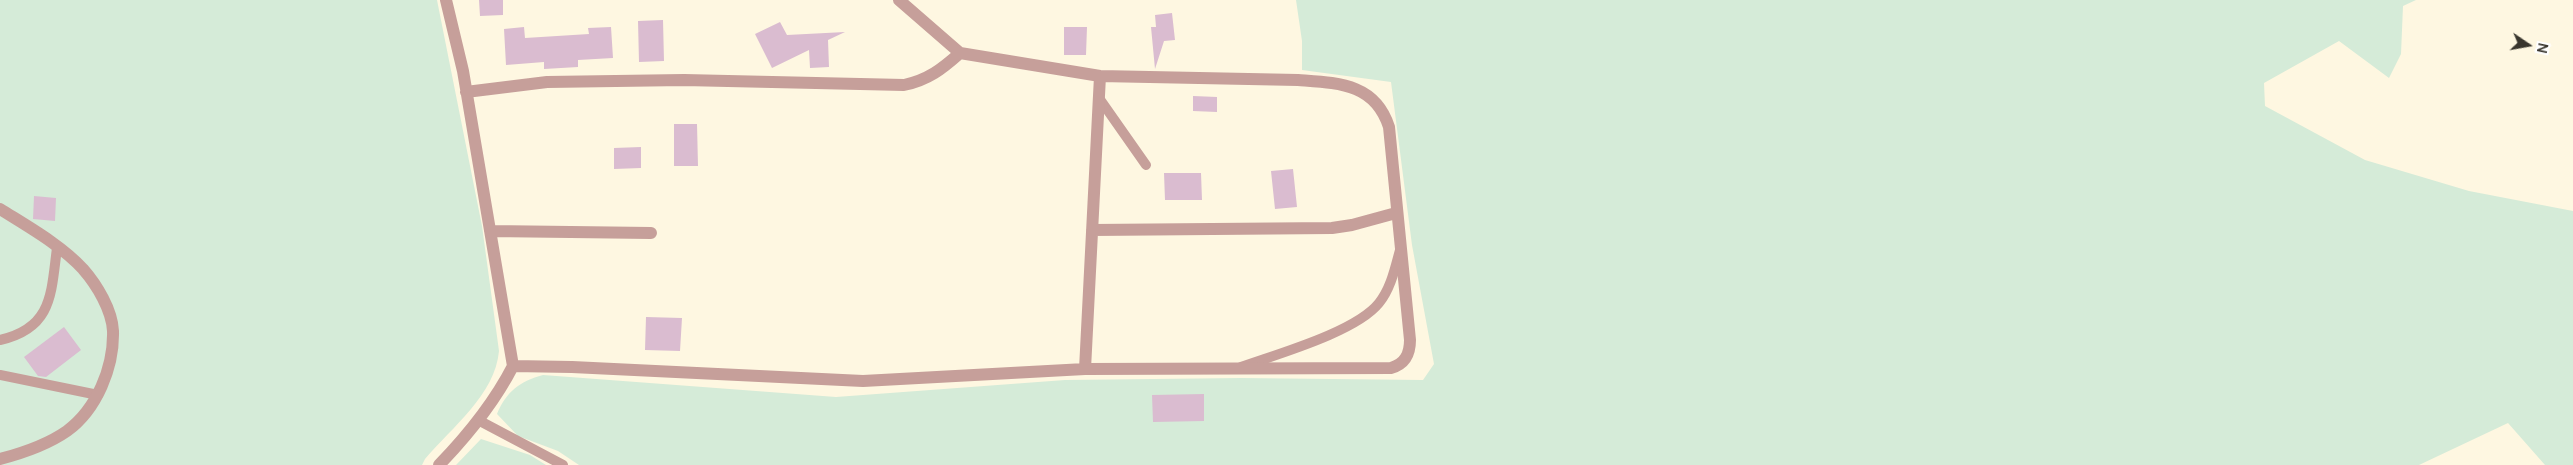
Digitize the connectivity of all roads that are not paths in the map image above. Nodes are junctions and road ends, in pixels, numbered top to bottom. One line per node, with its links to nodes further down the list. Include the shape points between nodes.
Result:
1 (446, 0): 5 (street)
2 (899, 0): 3 (street)
3 (960, 53): 4 (street); 5 (street, via 937,74 904,85 655,80 547,82)
4 (1100, 76): 6 (street); 9 (street, via 1298,80 1325,82 1365,93 1377,101 1389,127)
5 (466, 92): 11 (street)
6 (1099, 98): 7 (lane); 10 (street)
7 (1146, 165)
8 (0, 209): 13 (street)
9 (1396, 213): 10 (street, via 1332,228); 14 (street)
10 (1092, 230): 18 (street)
11 (490, 231): 12 (street); 16 (street)
12 (651, 233)
13 (57, 248): 15 (lane, via 51,299 42,315 29,330); 20 (street, via 83,269 107,307 113,330 111,352)
14 (1400, 250): 17 (lane, via 1386,292 1361,319 1313,341); 17 (street, via 1410,340 1408,356 1402,362 1382,368)
15 (0, 340)
16 (513, 366): 18 (street, via 863,381); 21 (street)
17 (1240, 367): 18 (street)
18 (1085, 369)
19 (0, 376): 20 (lane)
20 (98, 395): 22 (street, via 83,417 67,431 40,446)
21 (478, 420): 23 (street); 24 (lane)
22 (0, 459)
23 (439, 465)
24 (563, 465)

